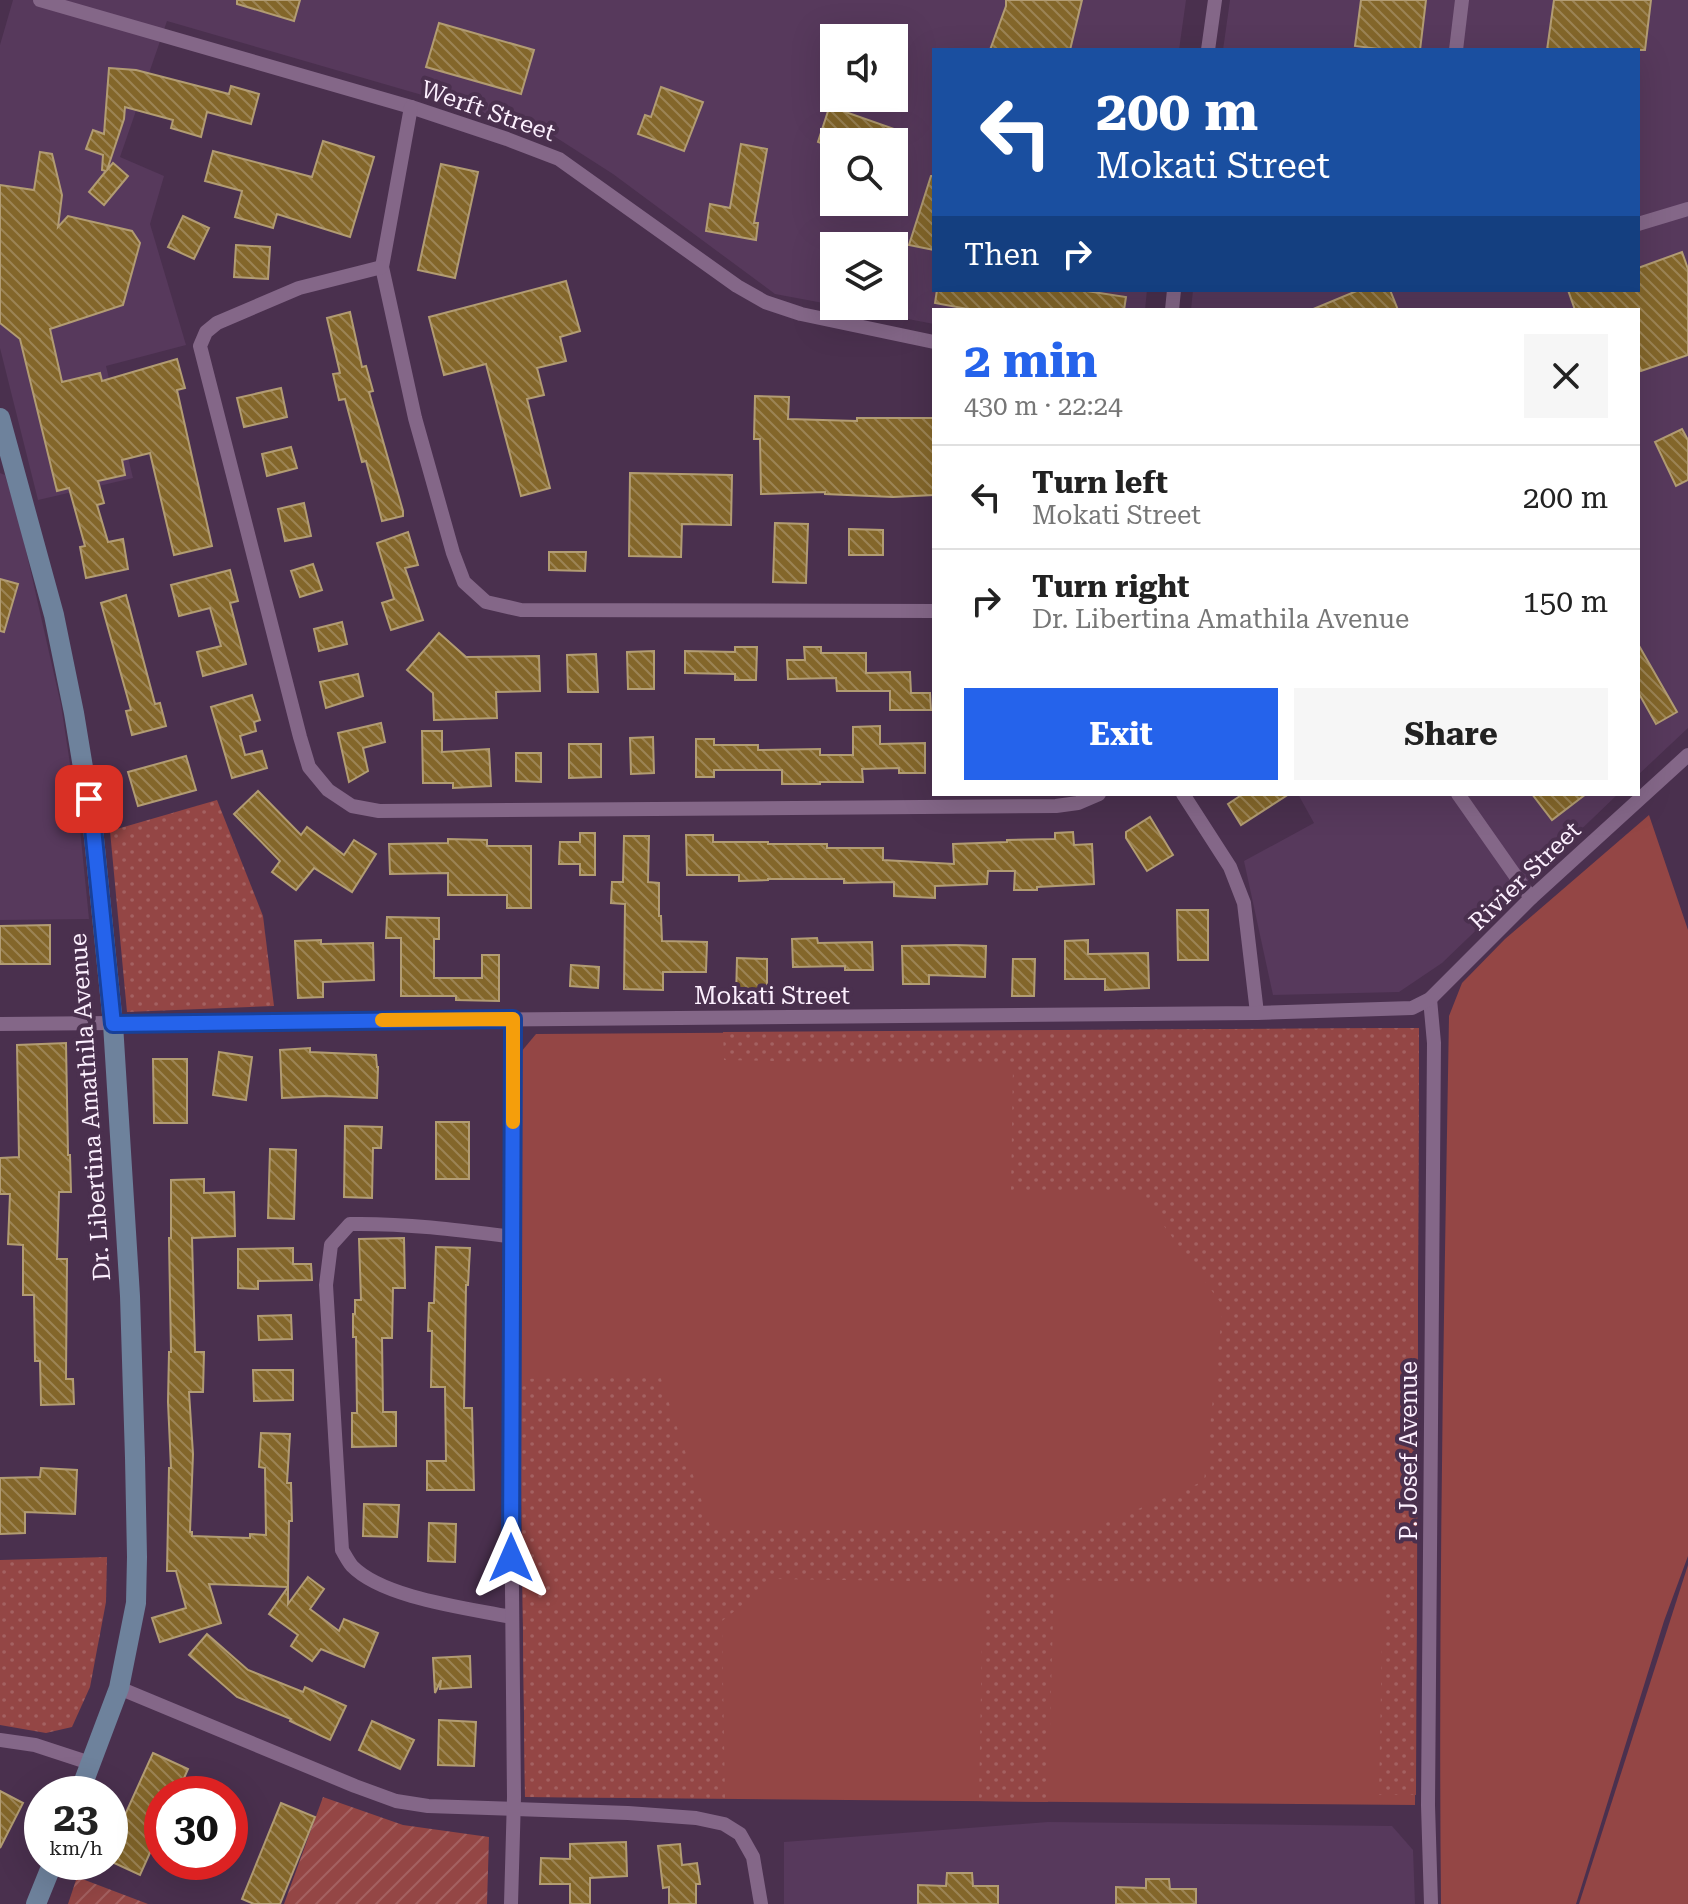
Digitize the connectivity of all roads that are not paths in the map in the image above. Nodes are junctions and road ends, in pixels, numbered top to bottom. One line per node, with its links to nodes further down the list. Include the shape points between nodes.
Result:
1 (40, 0): 6 (street, Werft Street)
2 (1215, 0): 4 (street)
3 (1462, 0): 5 (street)
4 (1208, 48)
5 (1456, 48)
6 (411, 107): 9 (street); 10 (street, Werft Street, via 559,159 765,302)
7 (1688, 209): 8 (street)
8 (1640, 223)
9 (382, 267): 12 (street, via 415,418 453,553 464,582 486,602 521,610); 14 (street, via 299,288 217,323 200,346 300,737 309,767 328,790 352,806 379,811 1056,806)
10 (932, 342)
11 (0, 418): 22 (street, Dr. Libertina Amathila Avenue, via 54,615 74,713 93,828)
12 (932, 611)
13 (1688, 755): 17 (street, Rivier Street)
14 (1094, 796)
15 (1184, 796): 19 (street, via 1230,867 1244,903)
16 (1459, 796): 17 (street)
17 (1531, 898): 18 (street, Rivier Street)
18 (1430, 999): 19 (street, Mokati Street, via 1412,1008); 34 (street, P. Josef Avenue)
19 (1257, 1013): 20 (street, Mokati Street)
20 (513, 1019): 22 (street, Mokati Street); 23 (street)
21 (0, 1024): 22 (street, Mokati Street)
22 (113, 1024): 25 (street, Dr. Libertina Amathila Avenue, via 130,1296 137,1557 136,1603)
23 (514, 1237): 24 (street); 24 (street, via 350,1224 331,1245 326,1285 342,1550 351,1565 397,1593)
24 (511, 1617): 29 (street)
25 (119, 1688): 27 (street, Dr. Libertina Amathila Avenue); 29 (street, via 396,1801)
26 (0, 1740): 27 (street)
27 (90, 1763): 28 (street, Dr. Libertina Amathila Avenue)
28 (85, 1776)
29 (513, 1809): 32 (street); 33 (street, via 628,1813 724,1824 740,1834 753,1857)
30 (46, 1880): 31 (street)
31 (36, 1904)
32 (511, 1904)
33 (761, 1904)
34 (1431, 1904)

